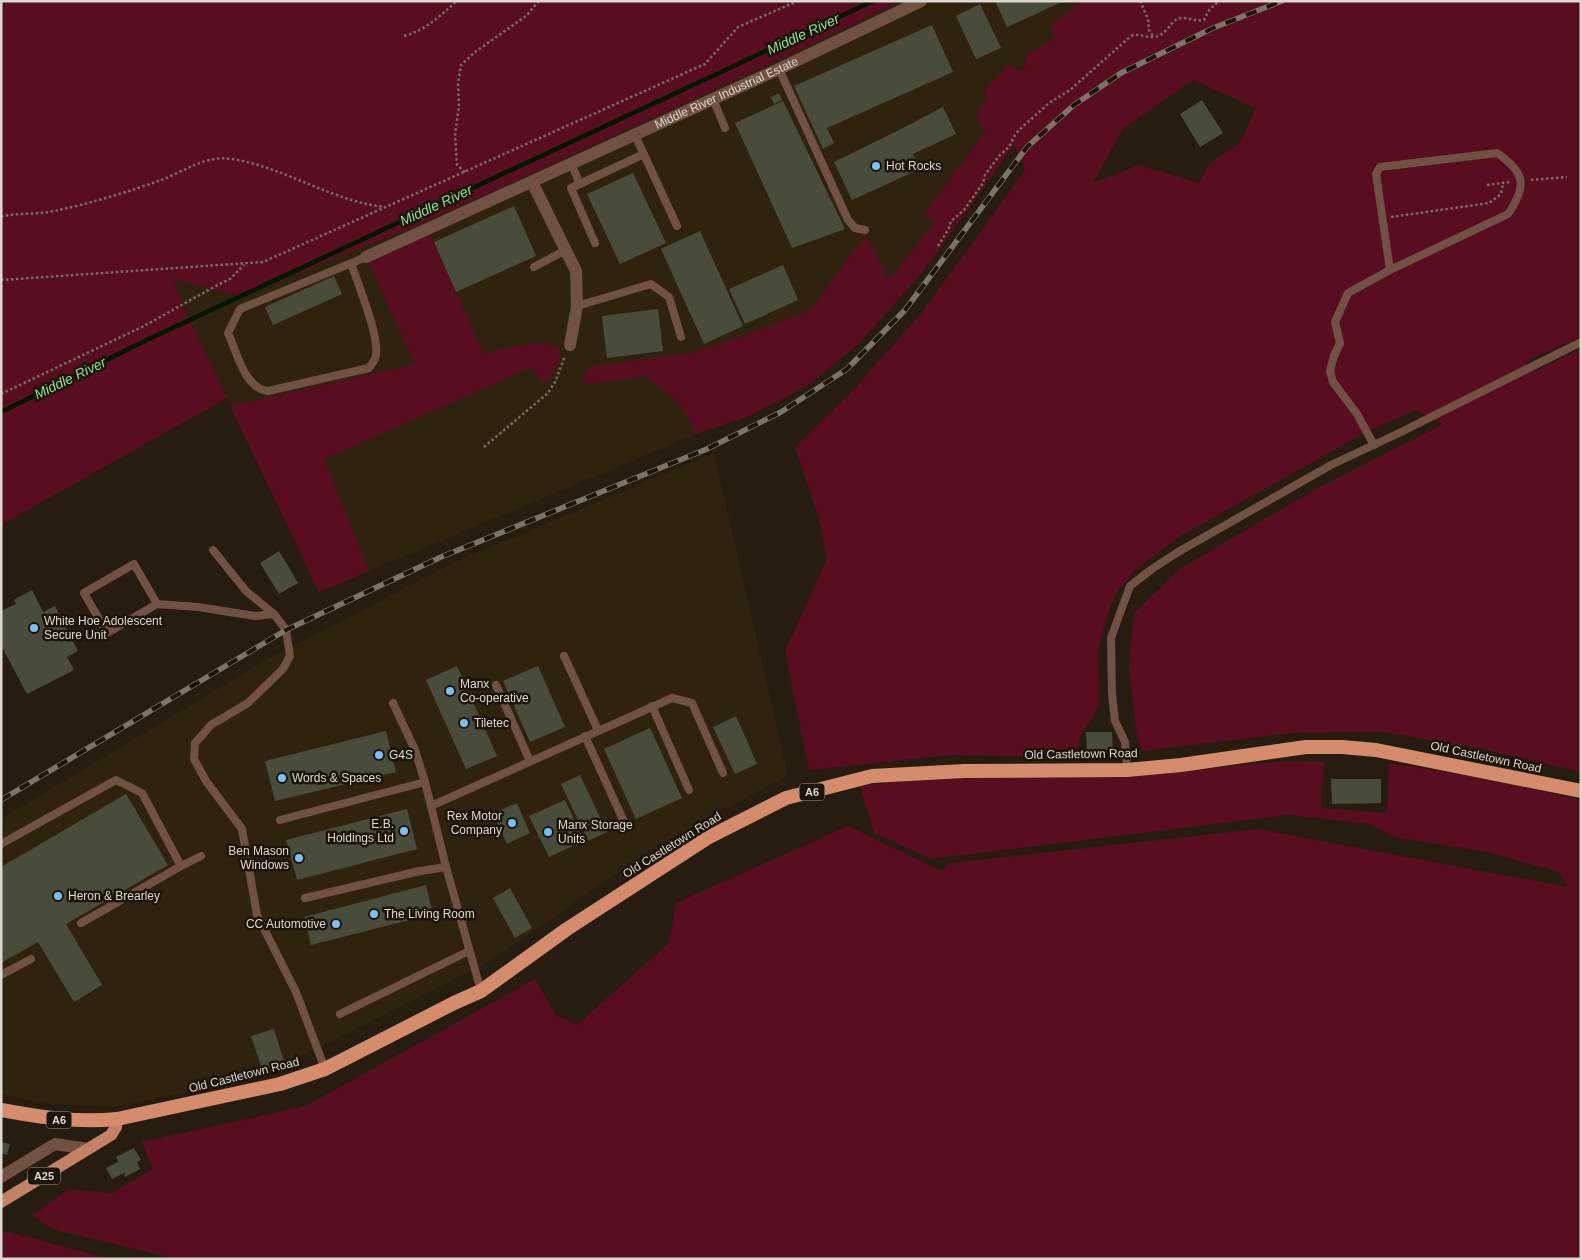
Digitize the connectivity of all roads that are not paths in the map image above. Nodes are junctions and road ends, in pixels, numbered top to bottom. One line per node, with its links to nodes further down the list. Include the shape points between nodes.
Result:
1 (921, 1): 2 (street, Middle River Industrial Estate)
2 (780, 69): 3 (street, Middle River Industrial Estate); 11 (lane, via 848,220 854,228)
3 (713, 99): 4 (lane); 5 (street, Middle River Industrial Estate)
4 (725, 128)
5 (635, 135): 6 (lane); 7 (street, Middle River Industrial Estate)
6 (644, 154): 9 (lane); 10 (lane)
7 (571, 163): 8 (street, Middle River Industrial Estate); 9 (lane)
8 (532, 182): 13 (street); 14 (street, Middle River Industrial Estate)
9 (580, 184): 12 (lane, via 570,188)
10 (677, 226)
11 (865, 230)
12 (595, 243)
13 (566, 250): 16 (lane); 18 (street, via 576,271)
14 (366, 257): 15 (lane)
15 (351, 264): 15 (lane, via 375,335 375,360 369,368 268,391 256,388 246,377 228,333 240,309)
16 (534, 267)
17 (1390, 270): 17 (lane, via 1508,214 1519,198 1522,181 1512,164 1497,153 1380,167 1376,174); 22 (lane, via 1348,292 1335,322 1340,343 1330,371 1333,382 1358,414)
18 (577, 306): 19 (lane, via 651,284 669,297); 21 (street)
19 (681, 337)
20 (1581, 342): 22 (lane)
21 (570, 345)
22 (1374, 445): 33 (lane, via 1331,464 1178,552 1130,586 1111,638 1115,721 1125,742)
23 (213, 550): 25 (lane, via 246,591)
24 (157, 604): 24 (lane, via 107,633 84,593 134,564); 25 (lane, via 255,616)
25 (274, 614): 52 (lane, via 286,630 290,656 284,669 248,704 211,725 195,742 194,759 206,781 242,829 256,914 296,992)
26 (564, 656): 30 (lane)
27 (496, 685): 32 (lane)
28 (393, 703): 35 (lane, via 415,750)
29 (652, 706): 30 (lane); 34 (lane, via 672,698 692,703); 36 (lane)
30 (598, 730): 31 (lane)
31 (585, 736): 32 (lane); 40 (lane)
32 (530, 761): 38 (lane)
33 (1127, 770): 37 (highway, Old Castletown Road / A6, via 1306,748 1342,747 1376,750); 50 (highway, Old Castletown Road / A6, via 964,771 872,776 786,798 709,837 567,929)
34 (724, 773)
35 (425, 782): 38 (lane); 39 (lane)
36 (689, 790)
37 (1581, 791)
38 (431, 806): 44 (lane)
39 (280, 820)
40 (625, 824)
41 (1, 844): 43 (lane, via 116,780 142,794)
42 (201, 856): 43 (lane)
43 (181, 866): 46 (lane)
44 (446, 867): 45 (lane); 47 (lane)
45 (305, 898)
46 (81, 923)
47 (469, 951): 50 (lane); 51 (lane)
48 (31, 959): 49 (lane)
49 (1, 975)
50 (481, 991): 52 (highway, Old Castletown Road / A6)
51 (340, 1014)
52 (325, 1069): 54 (highway, Old Castletown Road / A6, via 280,1084)
53 (1, 1110): 54 (highway, A6, via 62,1120)
54 (117, 1119): 55 (main road, A25, via 111,1134)
55 (88, 1149): 56 (street, via 55,1144); 57 (main road, A25)
56 (1, 1177)
57 (1, 1202)

